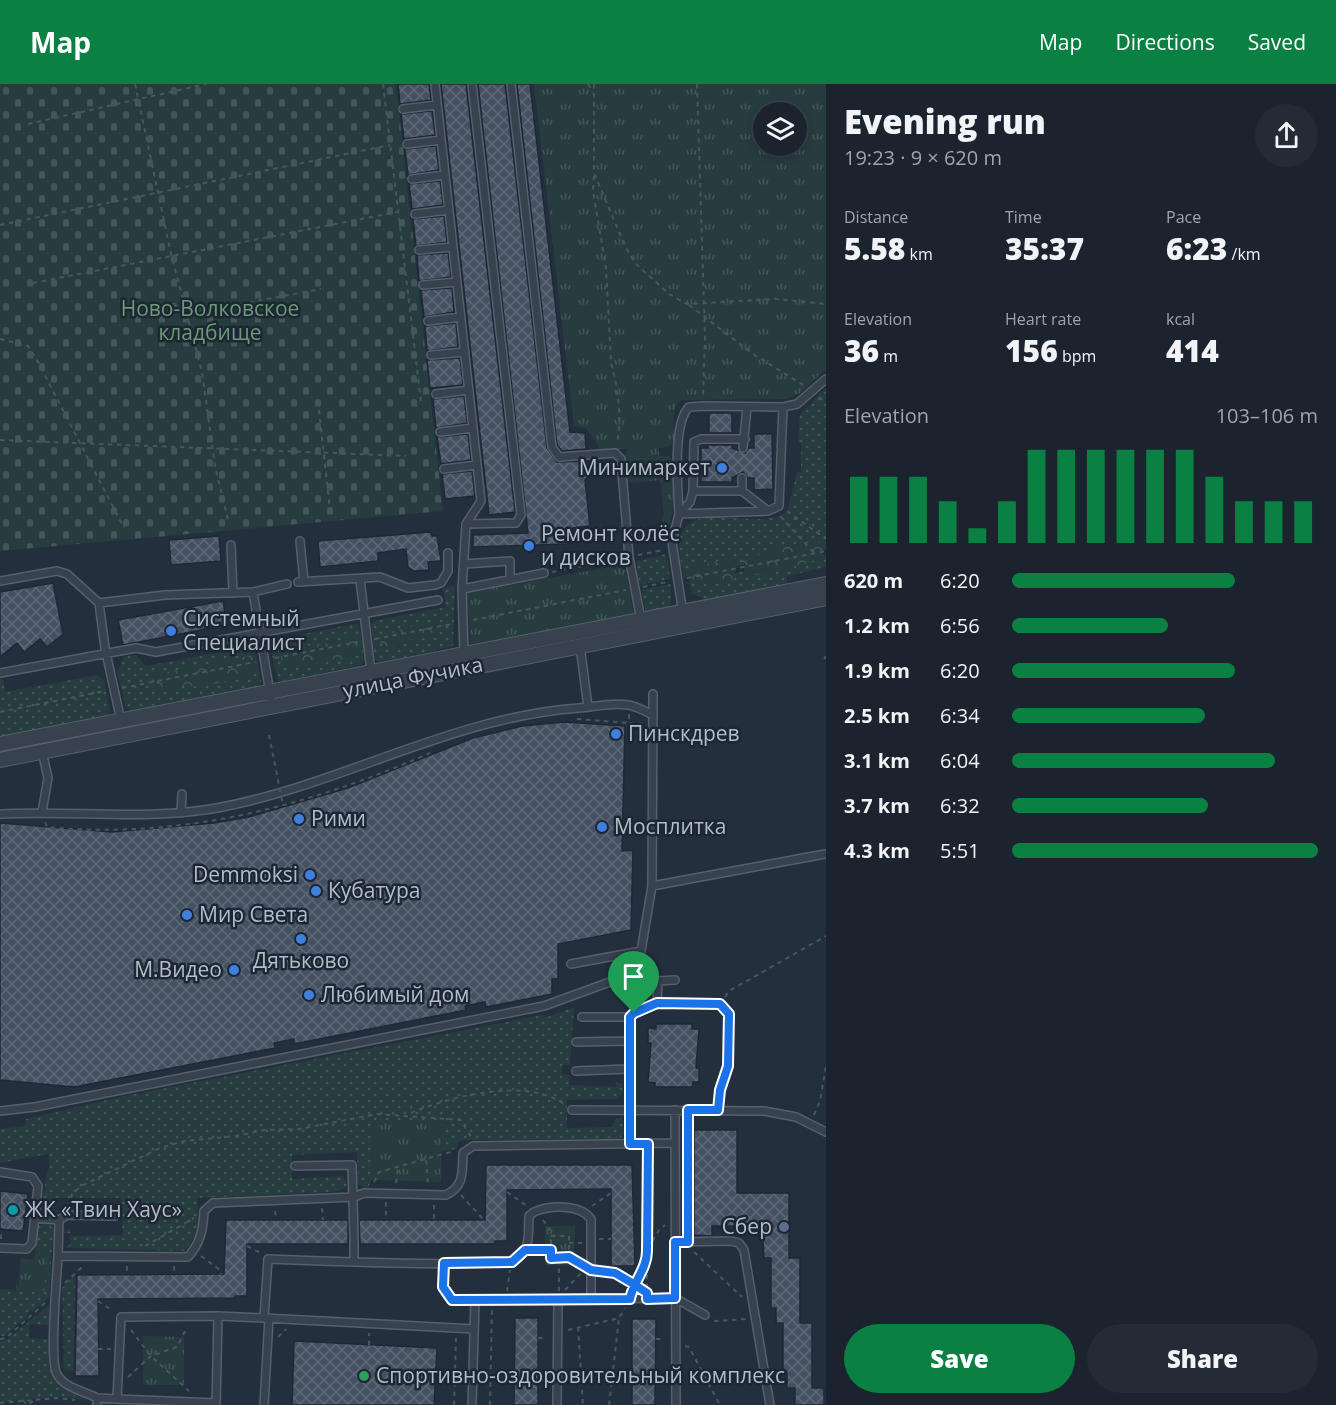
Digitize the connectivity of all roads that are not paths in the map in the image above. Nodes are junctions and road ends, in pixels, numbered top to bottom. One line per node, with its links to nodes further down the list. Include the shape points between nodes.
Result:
1 (435, 84): 4 (lane)
2 (472, 84): 36 (lane, via 520,515 516,523)
3 (510, 84): 55 (lane, via 552,447 559,457 619,455 629,557)
4 (437, 105): 5 (lane); 6 (lane)
5 (403, 109)
6 (441, 140): 7 (lane); 8 (lane)
7 (407, 144)
8 (445, 175): 9 (lane); 10 (lane)
9 (412, 179)
10 (449, 210): 11 (lane); 12 (lane)
11 (415, 214)
12 (453, 247): 13 (lane); 14 (lane)
13 (419, 250)
14 (457, 282): 15 (lane); 16 (lane)
15 (423, 285)
16 (461, 317): 17 (lane); 18 (lane)
17 (428, 321)
18 (465, 352): 19 (lane); 21 (lane)
19 (431, 355)
20 (826, 379): 24 (lane, via 797,404)
21 (469, 390): 22 (lane); 25 (lane)
22 (436, 394)
23 (747, 407): 24 (lane); 27 (lane); 35 (lane, via 688,407 682,417 678,462)
24 (783, 407): 34 (lane, via 779,506)
25 (473, 428): 26 (lane); 29 (lane)
26 (440, 432)
27 (745, 439): 28 (lane); 32 (lane, via 697,440 693,446)
28 (743, 448)
29 (477, 465): 30 (lane); 36 (lane, via 481,501)
30 (444, 470)
31 (742, 478): 33 (lane)
32 (693, 491): 33 (lane); 35 (lane, via 690,502)
33 (742, 491): 34 (lane)
34 (768, 511): 35 (lane)
35 (679, 514): 54 (lane, via 673,548)
36 (466, 524): 40 (lane)
37 (300, 541): 42 (lane, via 302,582)
38 (231, 545): 49 (lane)
39 (448, 553): 42 (lane, via 447,571 441,583 435,585 408,588 380,577)
40 (464, 564): 43 (lane, via 510,561); 47 (lane)
41 (544, 573): 43 (lane)
42 (360, 579): 53 (lane)
43 (510, 580): 47 (lane)
44 (0, 581): 52 (lane, via 57,571 67,574)
45 (287, 584): 48 (lane)
46 (826, 584): 54 (street, улица Фучика)
47 (462, 589): 58 (lane)
48 (253, 592): 49 (lane); 56 (lane)
49 (233, 593): 52 (lane, via 165,595)
50 (826, 598): 54 (street, улица Фучика)
51 (438, 600): 53 (lane)
52 (99, 603): 59 (lane)
53 (365, 612): 56 (lane); 62 (lane)
54 (683, 619): 55 (street, улица Фучика); 57 (street, улица Фучика)
55 (641, 620): 58 (street, улица Фучика)
56 (260, 633): 59 (lane, via 156,652 136,648); 64 (lane)
57 (580, 646): 60 (street, улица Фучика); 65 (lane)
58 (464, 654): 60 (lane); 62 (street, улица Фучика)
59 (107, 655): 61 (lane); 67 (lane)
60 (467, 668): 62 (street, улица Фучика)
61 (0, 673)
62 (372, 679): 64 (street, улица Фучика)
63 (653, 694): 66 (lane)
64 (270, 699): 67 (street, улица Фучика); 68 (street, улица Фучика)
65 (588, 707): 66 (lane, via 628,705); 74 (lane, via 543,711 481,724 285,792)
66 (653, 719): 77 (lane)
67 (121, 721): 68 (lane); 69 (street, улица Фучика)
68 (124, 735): 70 (street, улица Фучика)
69 (0, 744)
70 (42, 751): 71 (street, улица Фучика); 73 (lane, via 48,778)
71 (0, 760)
72 (182, 794): 74 (lane)
73 (42, 812): 74 (lane, via 119,816); 75 (lane)
74 (181, 813)
75 (0, 814)
76 (825, 854): 77 (lane)
77 (652, 886): 78 (lane)
78 (641, 951): 79 (lane); 92 (lane, via 618,979 544,1006)
79 (571, 964)
80 (675, 980): 81 (lane, via 658,981)
81 (657, 1003): 83 (lane); 91 (lane, via 720,1004 729,1014 728,1066)
82 (582, 1017): 83 (lane)
83 (630, 1017): 85 (lane)
84 (576, 1041): 85 (lane)
85 (628, 1041): 86 (lane)
86 (628, 1069): 87 (lane); 88 (lane)
87 (576, 1071)
88 (630, 1108): 89 (lane); 90 (lane); 95 (lane)
89 (572, 1110)
90 (675, 1110): 91 (lane); 94 (lane)
91 (718, 1110): 93 (lane, via 782,1113)
92 (0, 1111)
93 (826, 1132)
94 (674, 1143): 95 (lane); 102 (lane)
95 (630, 1144): 98 (lane, via 473,1146 463,1153 461,1184 446,1195 364,1193)
96 (295, 1166): 98 (lane, via 352,1165)
97 (0, 1172): 100 (lane, via 32,1177 39,1186)
98 (354, 1197): 104 (lane, via 213,1203 204,1211 202,1234 188,1257); 105 (lane)
99 (115, 1216): 101 (lane, via 67,1215)
100 (35, 1218): 101 (lane); 103 (lane, via 32,1243 27,1250)
101 (59, 1220): 104 (lane)
102 (675, 1242): 107 (lane); 122 (lane, via 732,1241 744,1250)
103 (0, 1248)
104 (58, 1256): 116 (lane, via 57,1375)
105 (354, 1261): 106 (lane); 113 (lane, via 268,1259)
106 (444, 1263): 108 (lane, via 446,1295 452,1300); 110 (lane, via 512,1262 525,1250 529,1216 535,1211 577,1209 591,1219)
107 (675, 1298): 110 (lane); 111 (lane); 121 (lane)
108 (475, 1300): 109 (lane); 114 (lane)
109 (558, 1300): 110 (lane); 120 (lane)
110 (591, 1300)
111 (705, 1315)
112 (218, 1316): 113 (lane); 115 (lane, via 121,1317); 117 (lane)
113 (267, 1318): 114 (lane); 118 (lane)
114 (474, 1329): 119 (lane)
115 (117, 1399): 116 (lane); 117 (lane)
116 (97, 1402)
117 (216, 1404)
118 (264, 1405)
119 (472, 1405)
120 (557, 1405)
121 (676, 1405)
122 (770, 1405)

